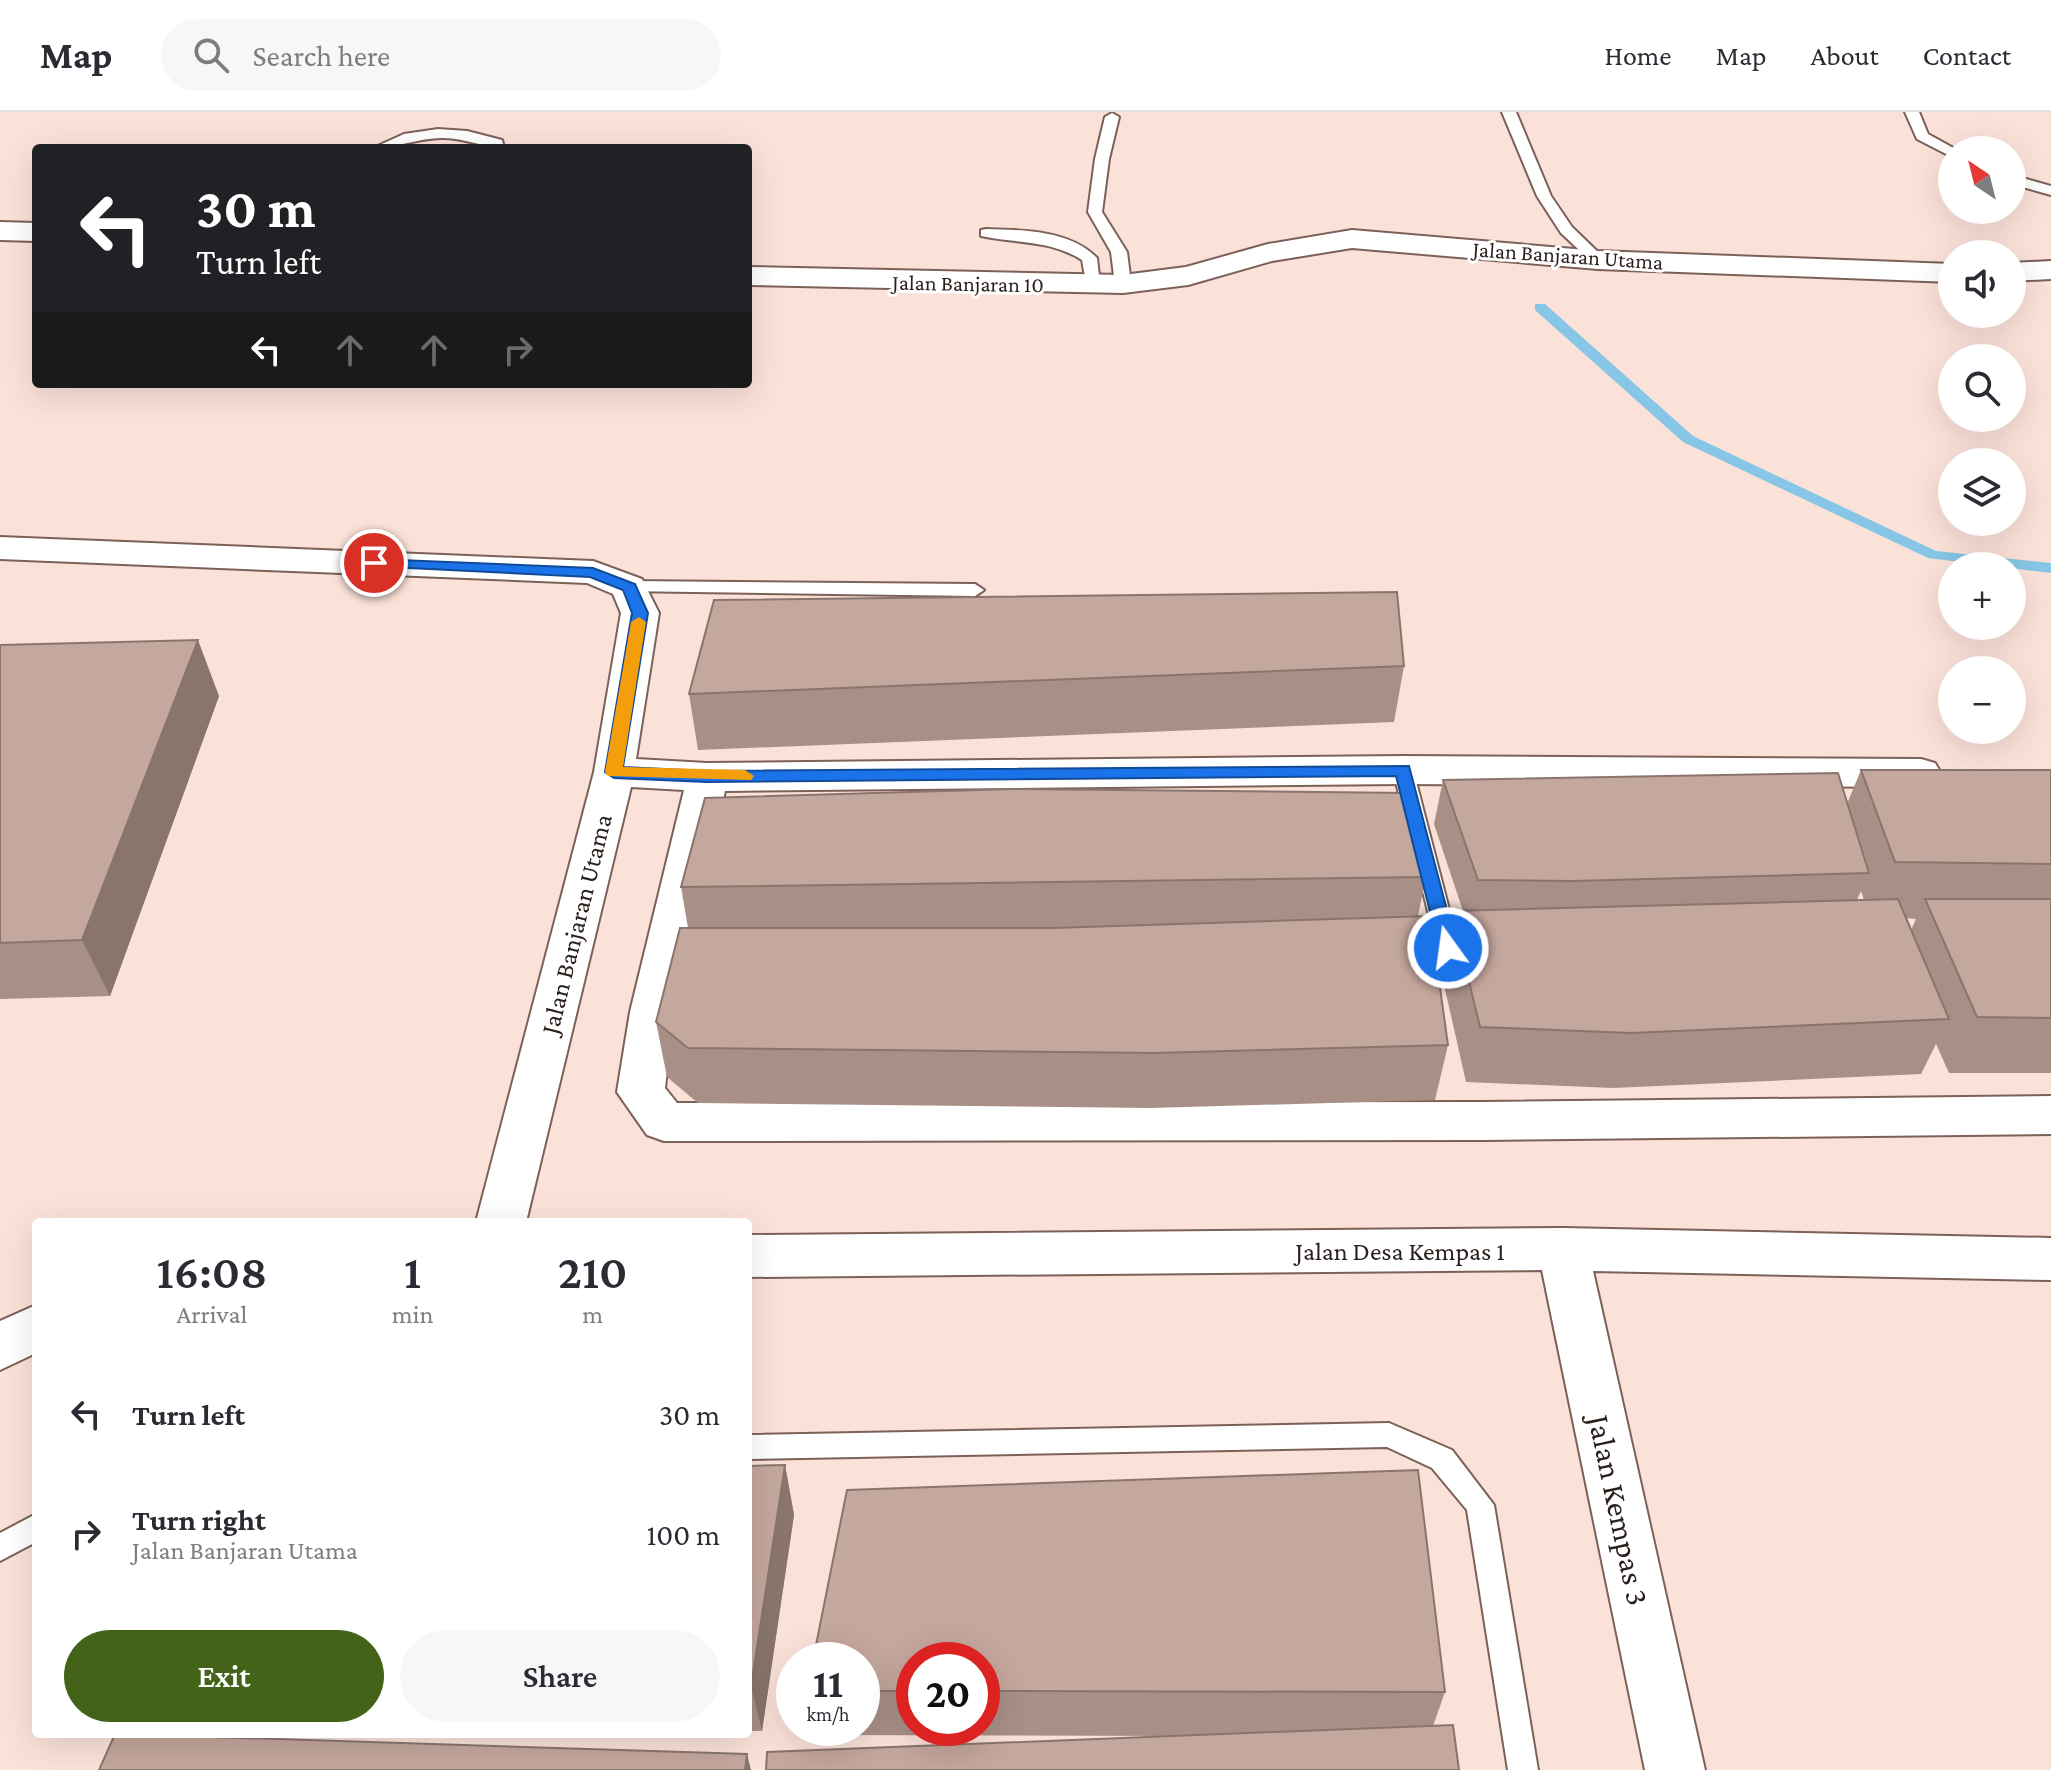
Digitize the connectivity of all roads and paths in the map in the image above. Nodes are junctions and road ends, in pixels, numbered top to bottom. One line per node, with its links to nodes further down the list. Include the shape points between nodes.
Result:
1 (1509, 112): 12 (lane, via 1544,196 1566,230)
2 (1912, 112): 6 (lane, via 1922,136)
3 (1112, 117): 18 (lane, via 1095,212 1119,252)
4 (388, 144): 5 (lane, via 436,132)
5 (497, 144)
6 (1938, 145)
7 (2026, 183): 8 (lane)
8 (2051, 191)
9 (0, 231): 10 (street)
10 (32, 232)
11 (986, 233): 19 (lane, via 1046,237 1075,248 1089,258)
12 (1598, 260): 15 (street, Jalan Banjaran Utama); 17 (street, Jalan Banjaran Utama, via 1352,239 1268,253)
13 (2051, 270): 14 (street)
14 (2026, 271)
15 (1938, 272)
16 (752, 276): 19 (street, Jalan Banjaran 10)
17 (1188, 276): 18 (street, Jalan Banjaran 10)
18 (1123, 284): 19 (street, Jalan Banjaran 10)
19 (1092, 285)
20 (0, 548): 21 (street, via 593,572)
21 (629, 587): 22 (lane); 24 (street, Jalan Banjaran Utama, via 640,613)
22 (975, 590)
23 (1403, 770): 25 (street); 26 (street); 27 (lane)
24 (614, 772): 26 (street); 29 (street, Jalan Banjaran Utama)
25 (1961, 774)
26 (707, 777): 28 (street, via 641,1092 664,1122)
27 (1448, 948)
28 (2051, 1115)
29 (502, 1218)
30 (1563, 1249): 31 (street, Jalan Desa Kempas 1); 32 (street, Jalan Desa Kempas 1); 39 (street, Jalan Kempas 3)
31 (752, 1256)
32 (2051, 1259)
33 (32, 1329): 34 (street)
34 (0, 1347)
35 (752, 1447): 38 (lane, via 1389,1435 1442,1459 1480,1505)
36 (32, 1529): 37 (lane)
37 (0, 1548)
38 (1523, 1770)
39 (1675, 1770)

